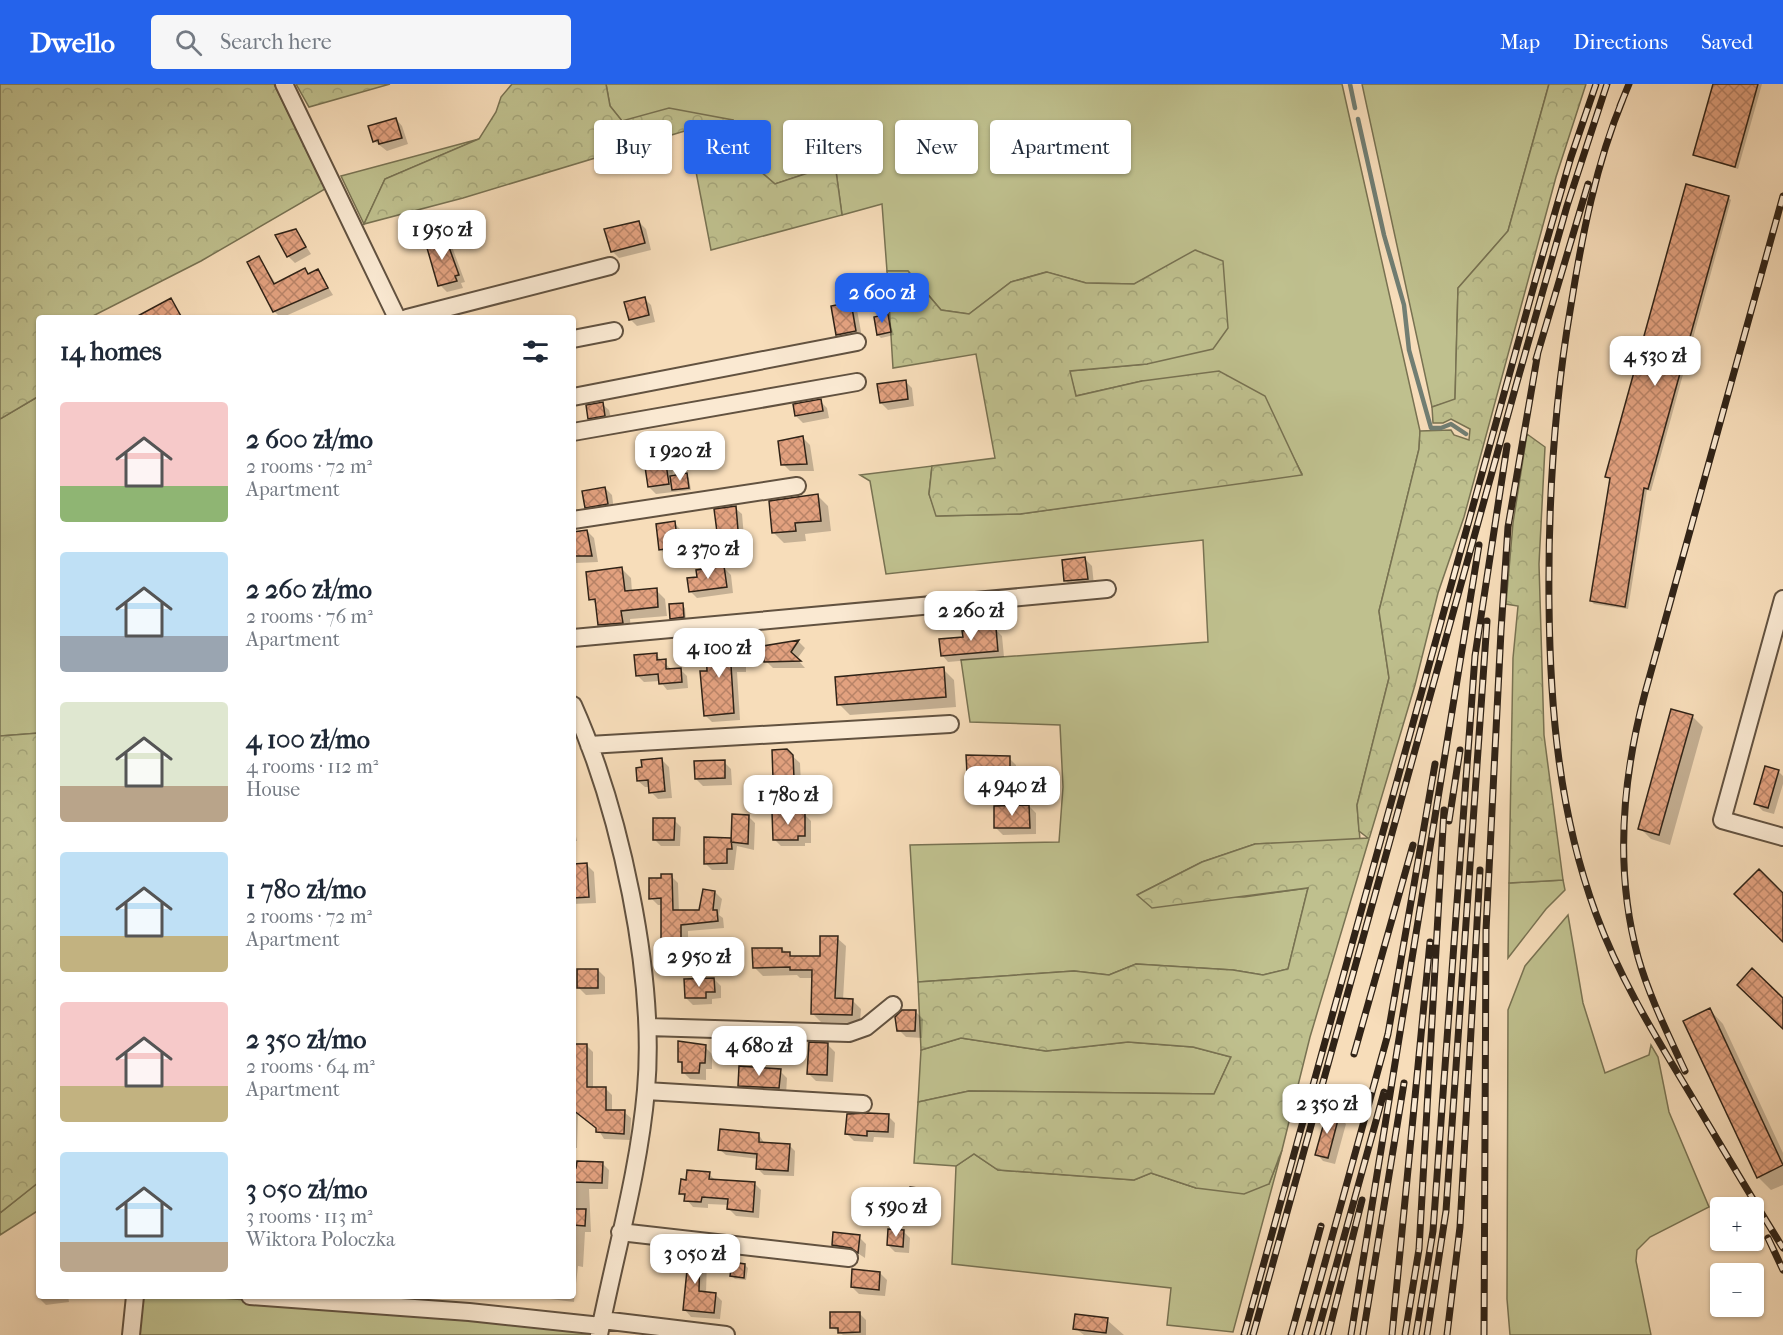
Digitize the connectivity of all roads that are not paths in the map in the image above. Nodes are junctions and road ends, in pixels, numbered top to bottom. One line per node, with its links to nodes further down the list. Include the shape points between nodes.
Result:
1 (284, 84): 3 (street)
2 (610, 266): 4 (street)
3 (396, 315)
4 (419, 315)
5 (614, 331): 6 (street)
6 (576, 338)
7 (857, 342): 9 (street)
8 (857, 382): 10 (street)
9 (576, 396)
10 (576, 431)
11 (797, 486): 12 (street)
12 (576, 520)
13 (1107, 589): 15 (street)
14 (1783, 599): 19 (street, via 1722,820)
15 (576, 638)
16 (576, 712): 18 (street)
17 (950, 724): 18 (street)
18 (589, 745): 21 (street, via 628,887)
19 (1783, 837)
20 (893, 1005): 21 (street, via 866,1027 849,1033)
21 (648, 1027): 22 (street)
22 (646, 1091): 23 (street); 24 (street)
23 (863, 1104)
24 (621, 1232): 25 (street); 28 (street)
25 (849, 1258)
26 (135, 1299): 29 (street)
27 (291, 1299): 28 (street, via 469,1312)
28 (600, 1327): 30 (street)
29 (131, 1335)
30 (726, 1335)

